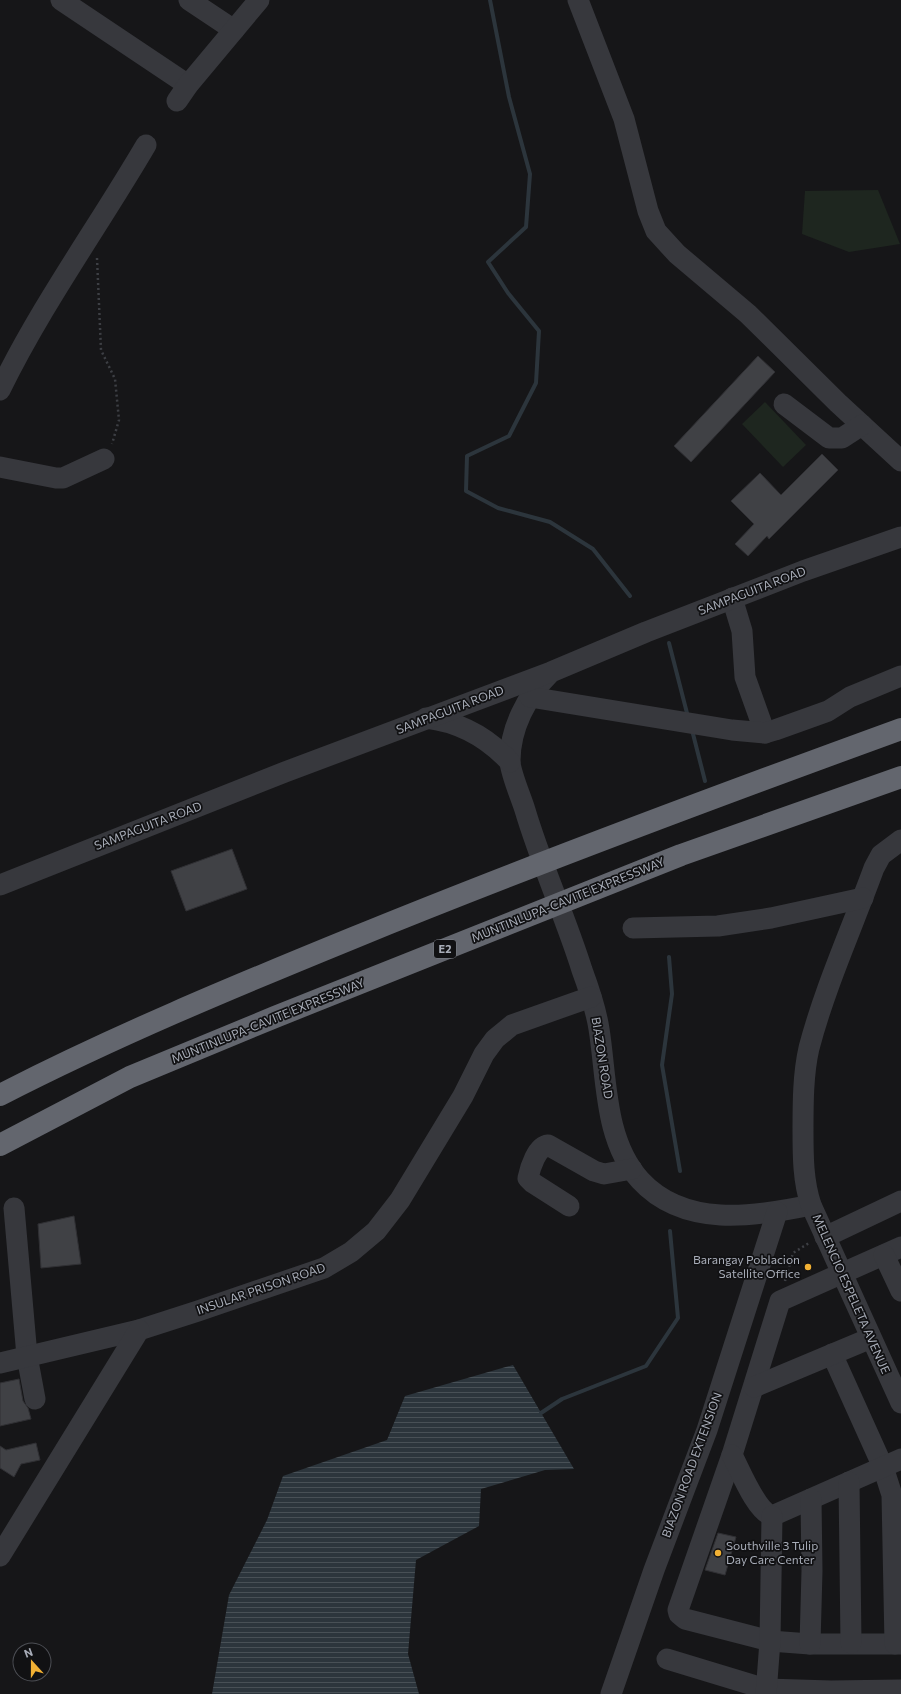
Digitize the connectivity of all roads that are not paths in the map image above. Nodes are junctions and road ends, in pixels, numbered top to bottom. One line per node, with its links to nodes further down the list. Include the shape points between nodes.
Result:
1 (61, 0): 5 (street, via 182,93)
2 (189, 0): 5 (street)
3 (259, 0): 5 (street)
4 (578, 0): 9 (street, via 624,119 648,211 656,231 677,254 748,314)
5 (234, 30)
6 (146, 145): 7 (street, via 55,290)
7 (0, 390)
8 (784, 404): 9 (street, via 829,438 842,438)
9 (862, 425): 11 (street)
10 (104, 458): 12 (street, via 63,478)
11 (901, 461)
12 (0, 468)
13 (901, 537): 14 (street, SAMPAGUITA ROAD)
14 (732, 598): 15 (street, SAMPAGUITA ROAD); 20 (street, via 742,631 745,677)
15 (551, 672): 17 (street, BIAZON ROAD); 18 (street, SAMPAGUITA ROAD)
16 (901, 676): 20 (street, via 850,697 828,711)
17 (530, 697): 20 (street, via 732,730); 21 (street, BIAZON ROAD, via 518,721)
18 (426, 718): 21 (street, BIAZON ROAD, via 456,723 496,747); 24 (street, SAMPAGUITA ROAD)
19 (901, 729): 28 (highway, via 665,815 406,916 84,1053)
20 (766, 733)
21 (510, 762): 27 (street, BIAZON ROAD, via 528,821)
22 (901, 777): 29 (highway, MUNTINLUPA-CAVITE EXPRESSWAY / E2, via 681,855 274,1017 130,1077)
23 (901, 840): 25 (street, MELENCIO ESPELETA AVENUE, via 881,855)
24 (0, 885)
25 (863, 898): 26 (street, via 771,918 718,926); 32 (street, MELENCIO ESPELETA AVENUE, via 842,950 809,1050 803,1096 803,1161)
26 (633, 928)
27 (591, 997): 30 (street, BIAZON ROAD, via 599,1028 606,1092 617,1141); 40 (street, INSULAR PRISON ROAD, via 512,1025 495,1038 400,1200 376,1231 351,1252 324,1268 290,1281)
28 (0, 1095)
29 (0, 1145)
30 (632, 1169): 33 (street, via 604,1174 548,1145 544,1146 539,1149 528,1178); 35 (street, BIAZON ROAD, via 658,1196 686,1209 704,1214 731,1216)
31 (901, 1202): 36 (street)
32 (811, 1205): 35 (street, BIAZON ROAD); 36 (street, MELENCIO ESPELETA AVENUE)
33 (569, 1206)
34 (14, 1208): 43 (street)
35 (778, 1212): 61 (street, BIAZON ROAD EXTENSION, via 705,1436 656,1563)
36 (824, 1237): 38 (street, MELENCIO ESPELETA AVENUE)
37 (893, 1251): 38 (street); 39 (street)
38 (842, 1274): 41 (street, MELENCIO ESPELETA AVENUE); 45 (street, via 780,1301)
39 (901, 1291)
40 (139, 1330): 43 (street, INSULAR PRISON ROAD); 53 (street)
41 (871, 1338): 42 (street); 47 (street, MELENCIO ESPELETA AVENUE)
42 (832, 1354): 45 (street); 49 (street)
43 (27, 1356): 44 (street, INSULAR PRISON ROAD); 46 (street)
44 (0, 1363)
45 (754, 1386): 48 (street)
46 (35, 1399)
47 (901, 1404)
48 (732, 1455): 52 (street, via 759,1506 765,1514); 54 (street, via 678,1610 685,1619)
49 (892, 1463): 50 (street); 57 (street)
50 (849, 1482): 51 (street); 55 (street)
51 (811, 1499): 52 (street); 56 (street)
52 (772, 1516): 54 (street)
53 (0, 1556)
54 (770, 1641): 56 (street); 60 (street)
55 (851, 1643): 56 (street); 57 (street)
56 (810, 1644)
57 (898, 1644)
58 (667, 1659): 60 (street)
59 (901, 1690): 60 (street)
60 (766, 1691)
61 (611, 1694)

